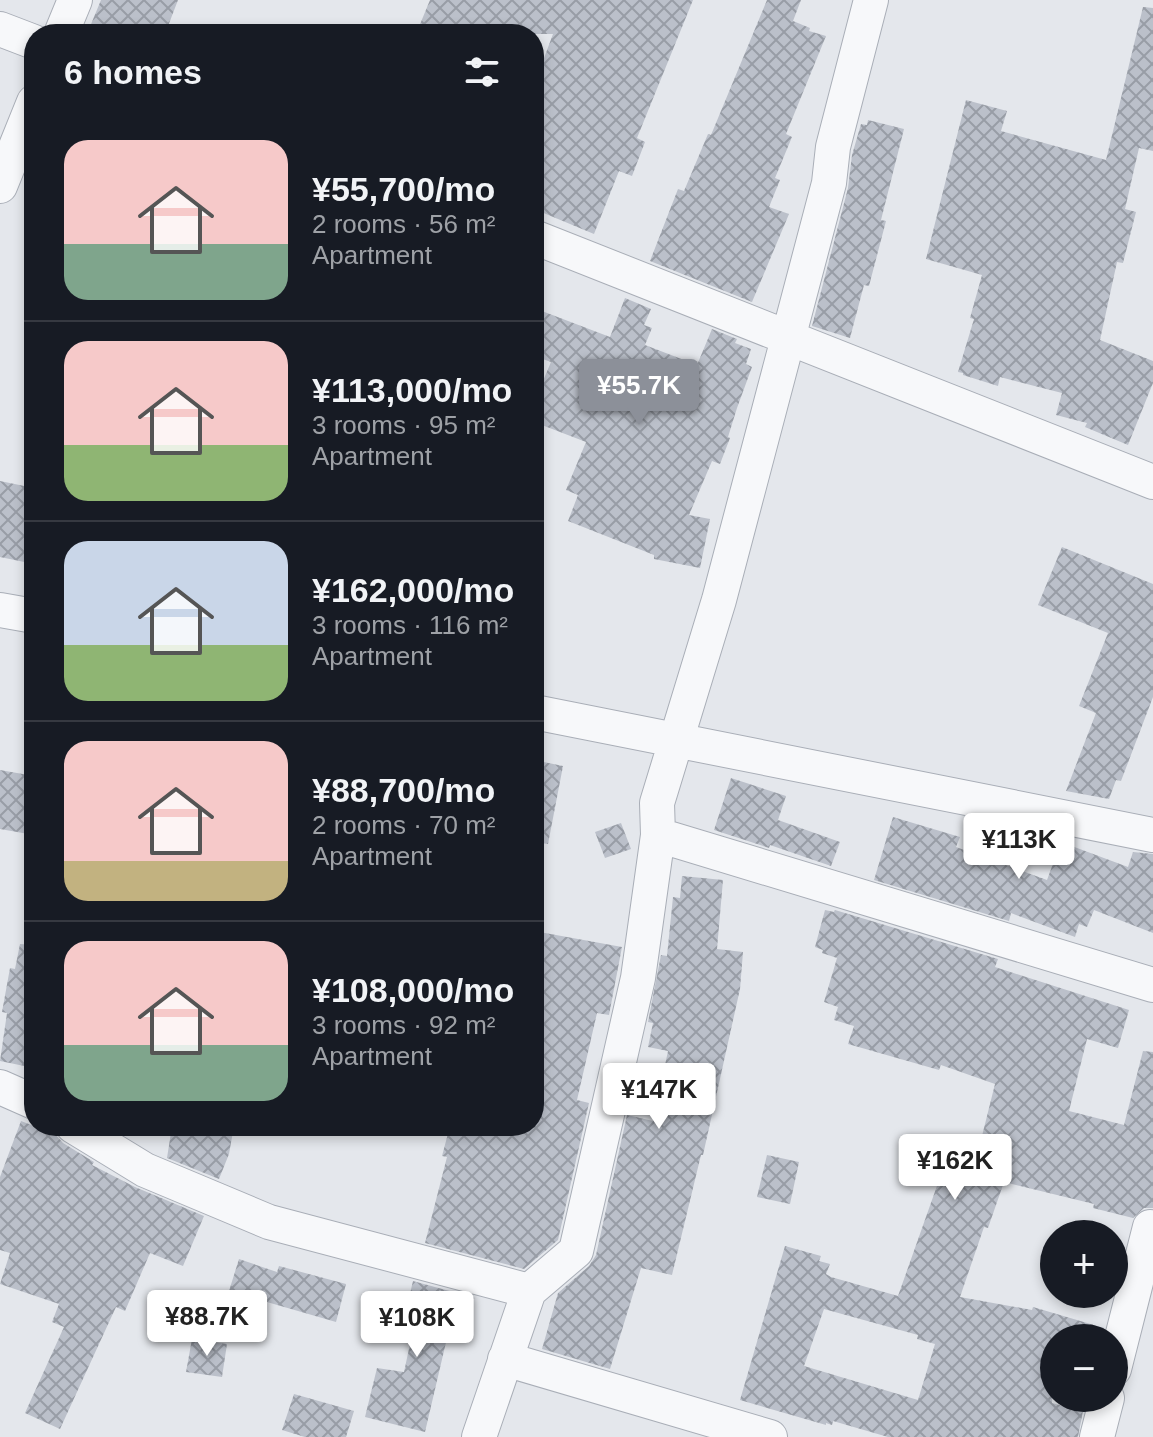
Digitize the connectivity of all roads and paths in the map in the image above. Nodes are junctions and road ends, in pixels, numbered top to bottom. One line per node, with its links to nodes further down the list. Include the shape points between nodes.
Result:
1 (75, 0): 3 (street)
2 (871, 0): 9 (street)
3 (65, 24)
4 (0, 29): 5 (street)
5 (24, 38)
6 (24, 127): 7 (street)
7 (0, 186)
8 (544, 241): 9 (street)
9 (789, 336): 10 (street); 14 (street)
10 (1153, 482)
11 (0, 610): 12 (street)
12 (24, 614)
13 (544, 714): 14 (street)
14 (676, 739): 15 (street, via 657,803); 16 (street)
15 (658, 835): 17 (street); 22 (street, via 638,978 576,1251)
16 (1153, 835)
17 (1153, 985)
18 (0, 1087): 19 (street)
19 (24, 1098)
20 (89, 1136): 22 (street, via 145,1170 269,1222)
21 (1152, 1224): 23 (street)
22 (529, 1291): 24 (street)
23 (1126, 1324)
24 (505, 1359): 26 (street); 27 (street)
25 (1103, 1412): 28 (street)
26 (479, 1437)
27 (770, 1437)
28 (1097, 1437)

